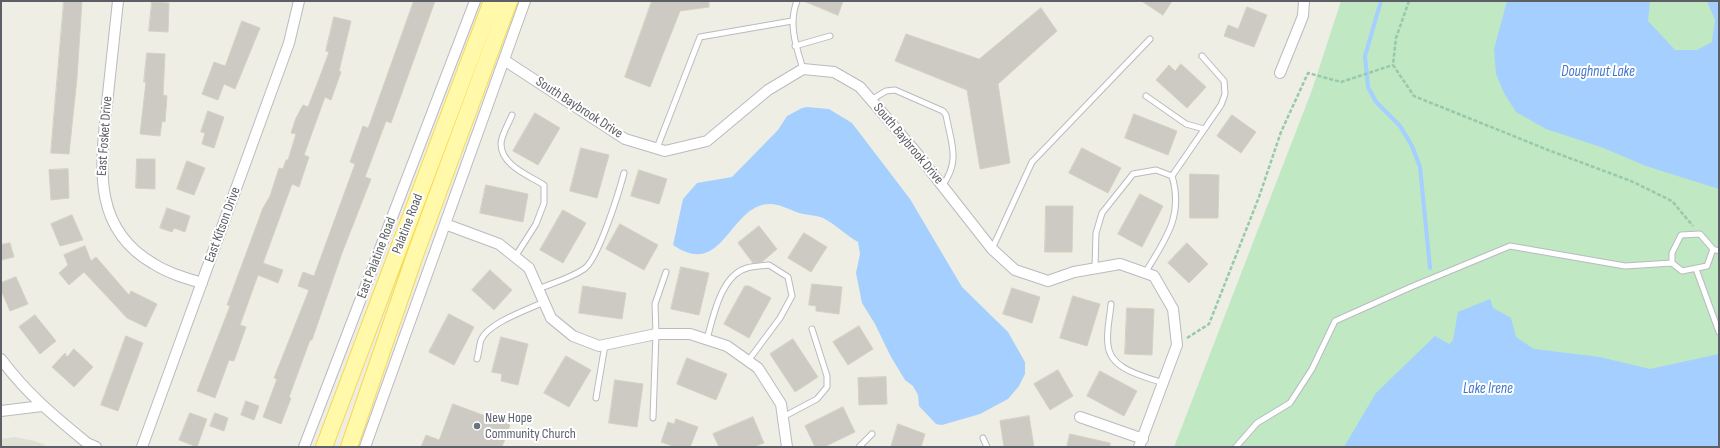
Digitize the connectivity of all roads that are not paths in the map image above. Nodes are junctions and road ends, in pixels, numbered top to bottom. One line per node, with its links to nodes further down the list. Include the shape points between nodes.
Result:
1 (118, 1): 35 (street, East Fosket Drive, via 102,150 104,197 115,225 144,258 162,268)
2 (299, 1): 35 (street, East Kitson Drive, via 290,42)
3 (476, 1): 59 (street, East Palatine Road)
4 (492, 1): 60 (main road, Palatine Road)
5 (509, 1): 61 (main road, Palatine Road, via 415,254)
6 (525, 1): 14 (street)
7 (797, 1): 9 (lane)
8 (1304, 1): 16 (street, via 1302,16)
9 (792, 21): 12 (lane); 21 (lane, via 700,37)
10 (830, 36): 12 (lane)
11 (1150, 39): 26 (lane, via 1032,162)
12 (796, 46): 15 (lane)
13 (1202, 56): 20 (lane, via 1224,81 1225,94 1221,105)
14 (504, 60): 21 (street, South Baybrook Drive, via 625,138); 25 (street)
15 (802, 69): 18 (street, South Baybrook Drive, via 834,72 860,87); 21 (street, South Baybrook Drive, via 768,90 707,141 665,151)
16 (1280, 73)
17 (1146, 96): 20 (lane, via 1186,124)
18 (871, 100): 24 (street, South Baybrook Drive); 24 (lane, via 886,91 895,90 946,115 954,159 950,175)
19 (512, 115): 29 (lane, via 501,143 505,160 544,184 544,203 536,224)
20 (1204, 129): 23 (lane)
21 (657, 148)
22 (624, 173): 36 (lane, via 598,248 585,269)
23 (1172, 176): 31 (lane, via 1156,170 1133,174 1102,213 1096,233); 34 (lane, via 1175,186 1175,215 1168,234)
24 (942, 186): 26 (street, South Baybrook Drive)
25 (445, 224): 29 (street, via 499,244); 62 (street)
26 (992, 249): 31 (street, South Baybrook Drive, via 1015,270 1048,281)
27 (1713, 249): 28 (lane); 30 (lane, via 1700,234 1681,235 1672,253); 32 (lane, via 1707,266)
28 (1719, 251)
29 (515, 257): 36 (street, via 529,268)
30 (1672, 263): 32 (lane, via 1682,271); 66 (lane, via 1625,266 1510,246 1418,284 1335,321 1312,369 1290,403 1257,423)
31 (1095, 268): 34 (street, South Baybrook Drive, via 1120,264)
32 (1696, 269): 40 (lane)
33 (666, 272): 41 (lane, via 655,304)
34 (1145, 273): 47 (street, South Baybrook Drive, via 1154,276 1173,309 1177,345)
35 (202, 283): 58 (street, East Kitson Drive)
36 (538, 289): 37 (street)
37 (544, 302): 43 (street, via 551,318 573,336 599,346); 45 (lane, via 490,329 481,340)
38 (1111, 304): 47 (lane, via 1108,346 1114,359 1126,371)
39 (812, 329): 51 (lane, via 827,376 827,387 817,399)
40 (1719, 332)
41 (656, 334): 42 (street, via 690,334); 43 (street); 53 (lane)
42 (707, 340): 46 (street, via 727,346); 46 (lane, via 722,291 732,276 746,268 769,265 788,277 792,296 780,318)
43 (606, 344): 48 (lane)
44 (1, 359): 49 (street, via 17,381)
45 (477, 359)
46 (748, 361): 51 (street, via 758,368 781,404)
47 (1163, 383): 56 (street, South Baybrook Drive)
48 (596, 398)
49 (42, 406): 50 (street); 57 (street, via 87,443)
50 (1, 411)
51 (783, 417): 63 (street)
52 (1080, 417): 56 (street)
53 (653, 418)
54 (872, 434): 64 (lane)
55 (983, 438): 65 (lane)
56 (1141, 443)
57 (96, 447)
58 (142, 447)
59 (304, 447)
60 (324, 447)
61 (349, 447)
62 (365, 447)
63 (787, 447)
64 (859, 447)
65 (987, 447)
66 (1236, 447)

